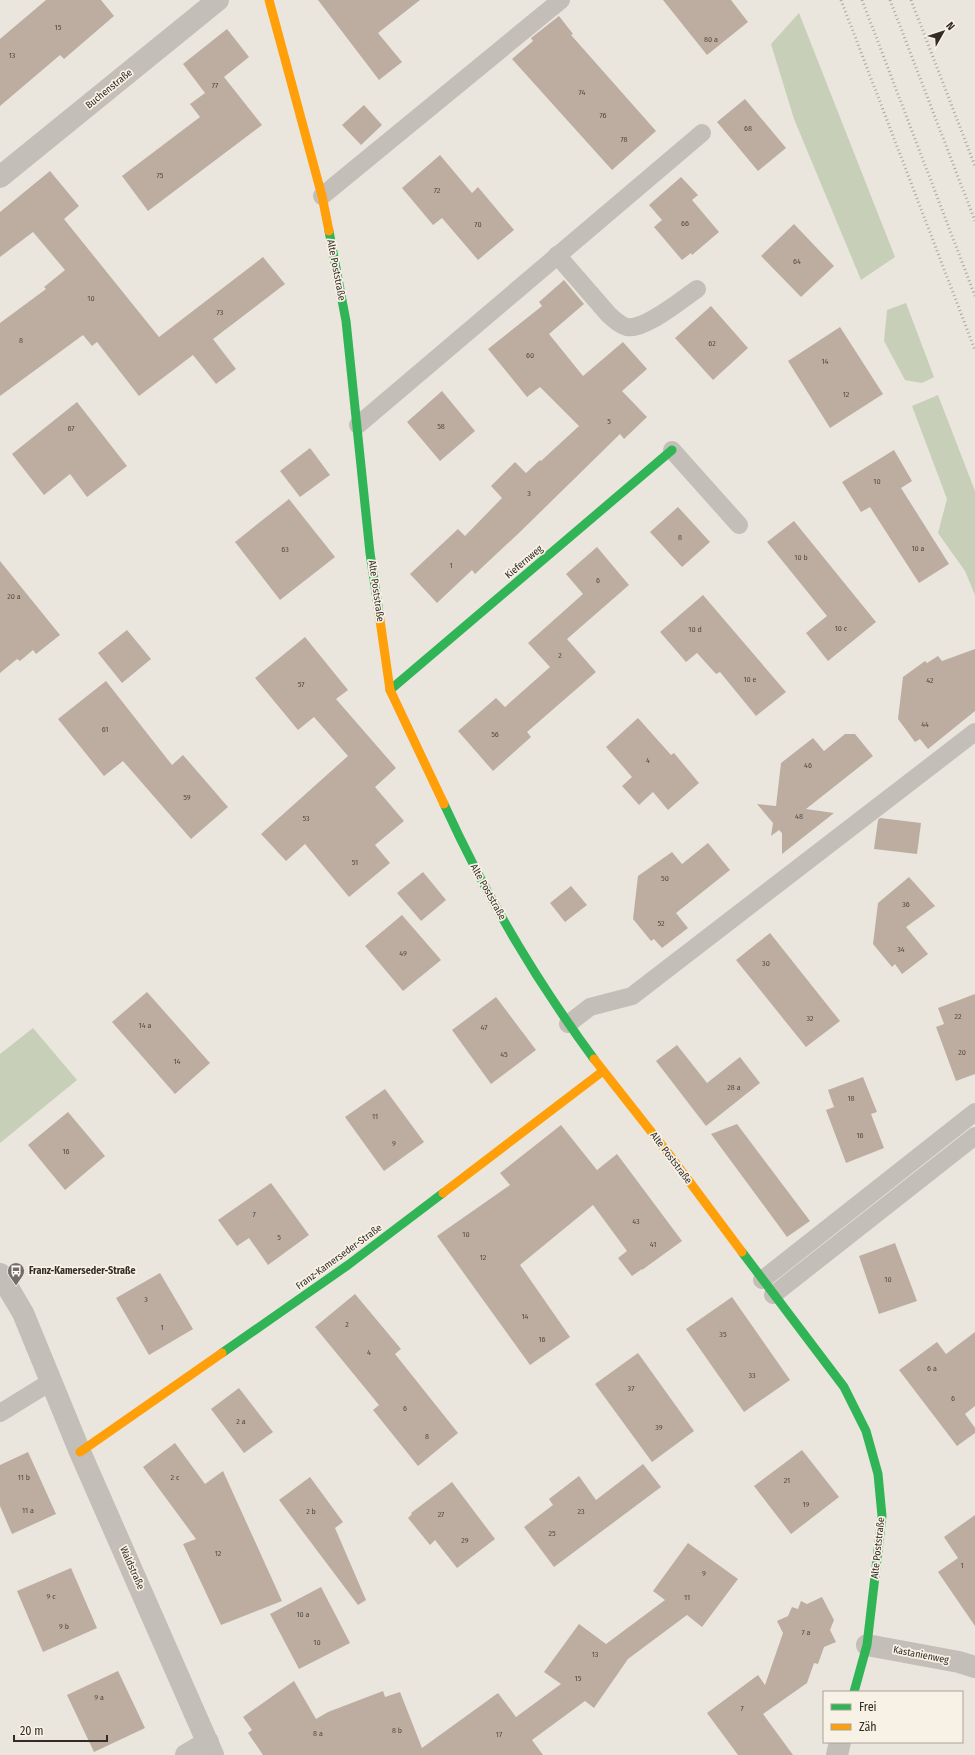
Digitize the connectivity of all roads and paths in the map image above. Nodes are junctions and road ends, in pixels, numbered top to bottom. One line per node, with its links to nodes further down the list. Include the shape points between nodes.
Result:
1 (218, 0): 5 (street, Buchenstraße)
2 (269, 0): 6 (street, Alte Poststraße)
3 (561, 0): 6 (lane)
4 (702, 133): 7 (lane)
5 (0, 177)
6 (322, 196): 9 (street, Alte Poststraße, via 346,321)
7 (557, 255): 8 (lane, via 609,315 626,326 636,326 650,320); 9 (lane)
8 (697, 289)
9 (358, 425): 12 (street, Alte Poststraße, via 370,553)
10 (672, 450): 11 (lane); 12 (street, Kiefernweg)
11 (739, 525)
12 (390, 690): 14 (street, Alte Poststraße, via 462,844 522,954)
13 (975, 732): 14 (lane, via 632,996 590,1006)
14 (568, 1024): 15 (street, Alte Poststraße)
15 (603, 1071): 19 (street, Alte Poststraße, via 668,1153); 23 (street, Franz-Kamerseder-Straße, via 348,1265)
16 (975, 1112): 19 (lane)
17 (975, 1136): 20 (lane)
18 (0, 1274): 21 (street, Waldstraße, via 23,1313)
19 (762, 1280): 20 (street, Alte Poststraße)
20 (773, 1295): 24 (street, Alte Poststraße, via 844,1387 866,1431 878,1474 882,1516)
21 (52, 1381): 22 (lane); 23 (street, Waldstraße)
22 (0, 1413)
23 (80, 1452): 28 (street, Waldstraße)
24 (866, 1645): 25 (street, Kastanienweg); 26 (street, Alte Poststraße)
25 (975, 1667)
26 (854, 1691)
27 (840, 1743): 30 (street)
28 (210, 1748): 29 (street)
29 (186, 1755)
30 (837, 1755)

